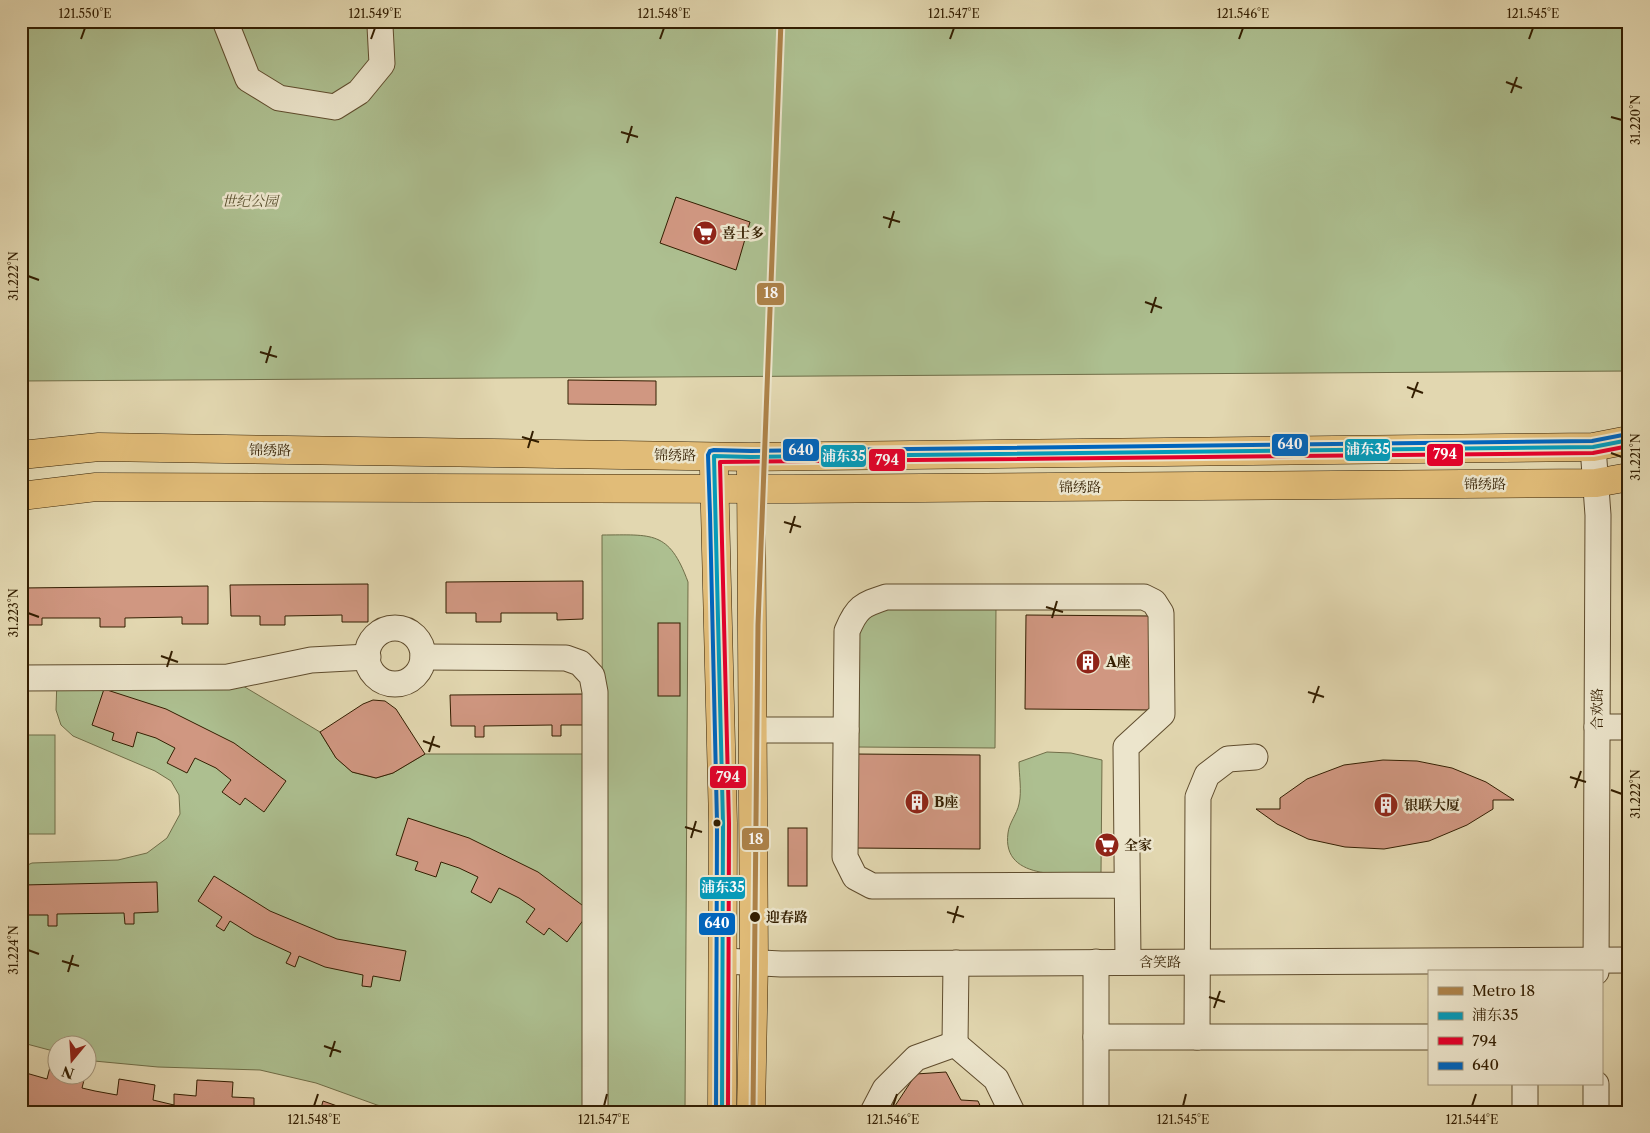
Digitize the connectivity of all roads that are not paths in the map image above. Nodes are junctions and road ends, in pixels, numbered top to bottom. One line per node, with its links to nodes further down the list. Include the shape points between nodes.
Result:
1 (225, 21): 2 (street, via 248,79 279,98 335,107 359,92 382,64)
2 (378, 21)
3 (1629, 440): 4 (main road, 锦绣路)
4 (1593, 447): 7 (main road, 锦绣路); 9 (street, 合欢路)
5 (21, 455): 6 (main road, 锦绣路, via 99,447)
6 (714, 456): 7 (main road, 锦绣路); 10 (main road)
7 (751, 457): 11 (main road)
8 (1629, 477): 9 (main road, 锦绣路)
9 (1596, 483): 11 (main road, 锦绣路); 16 (street, 合欢路)
10 (714, 488): 11 (main road, 锦绣路); 12 (main road, 锦绣路, via 96,487); 23 (main road, via 724,823)
11 (751, 489): 18 (main road)
12 (21, 496)
13 (368, 657): 14 (street, via 375,675 400,684 416,674); 14 (street, via 376,635 392,628 410,632 422,647); 15 (street, via 311,660 228,677)
14 (423, 657): 36 (street, via 566,658 580,663 592,676 595,692)
15 (21, 678)
16 (1597, 727): 17 (street); 29 (street, 合欢路)
17 (1629, 727)
18 (753, 730): 19 (street); 24 (main road)
19 (846, 730): 21 (street, via 845,857 855,877 872,886); 21 (street, via 847,631 854,614 866,604 886,598 1144,597 1154,602 1161,613 1162,714 1126,747)
20 (1255, 757): 27 (street, via 1228,758 1207,776 1198,797)
21 (1127, 885): 26 (street)
22 (1629, 960): 29 (street, 含笑路)
23 (724, 961): 24 (street, 含笑路); 37 (main road)
24 (754, 962): 28 (street, 含笑路); 38 (main road)
25 (1096, 962): 26 (street, 含笑路); 28 (street, 含笑路); 31 (street)
26 (1128, 962): 27 (street, 含笑路)
27 (1196, 962): 29 (street, 含笑路); 32 (street)
28 (956, 963): 33 (street)
29 (1596, 966)
30 (1428, 1036): 32 (street)
31 (1096, 1037): 32 (street); 41 (street)
32 (1197, 1037)
33 (954, 1044): 39 (street, via 916,1058 884,1089); 40 (street, via 996,1079)
34 (1525, 1086): 42 (street)
35 (1596, 1086): 43 (street)
36 (595, 1112)
37 (722, 1112)
38 (750, 1112)
39 (874, 1112)
40 (1012, 1112)
41 (1096, 1112)
42 (1525, 1112)
43 (1596, 1112)

